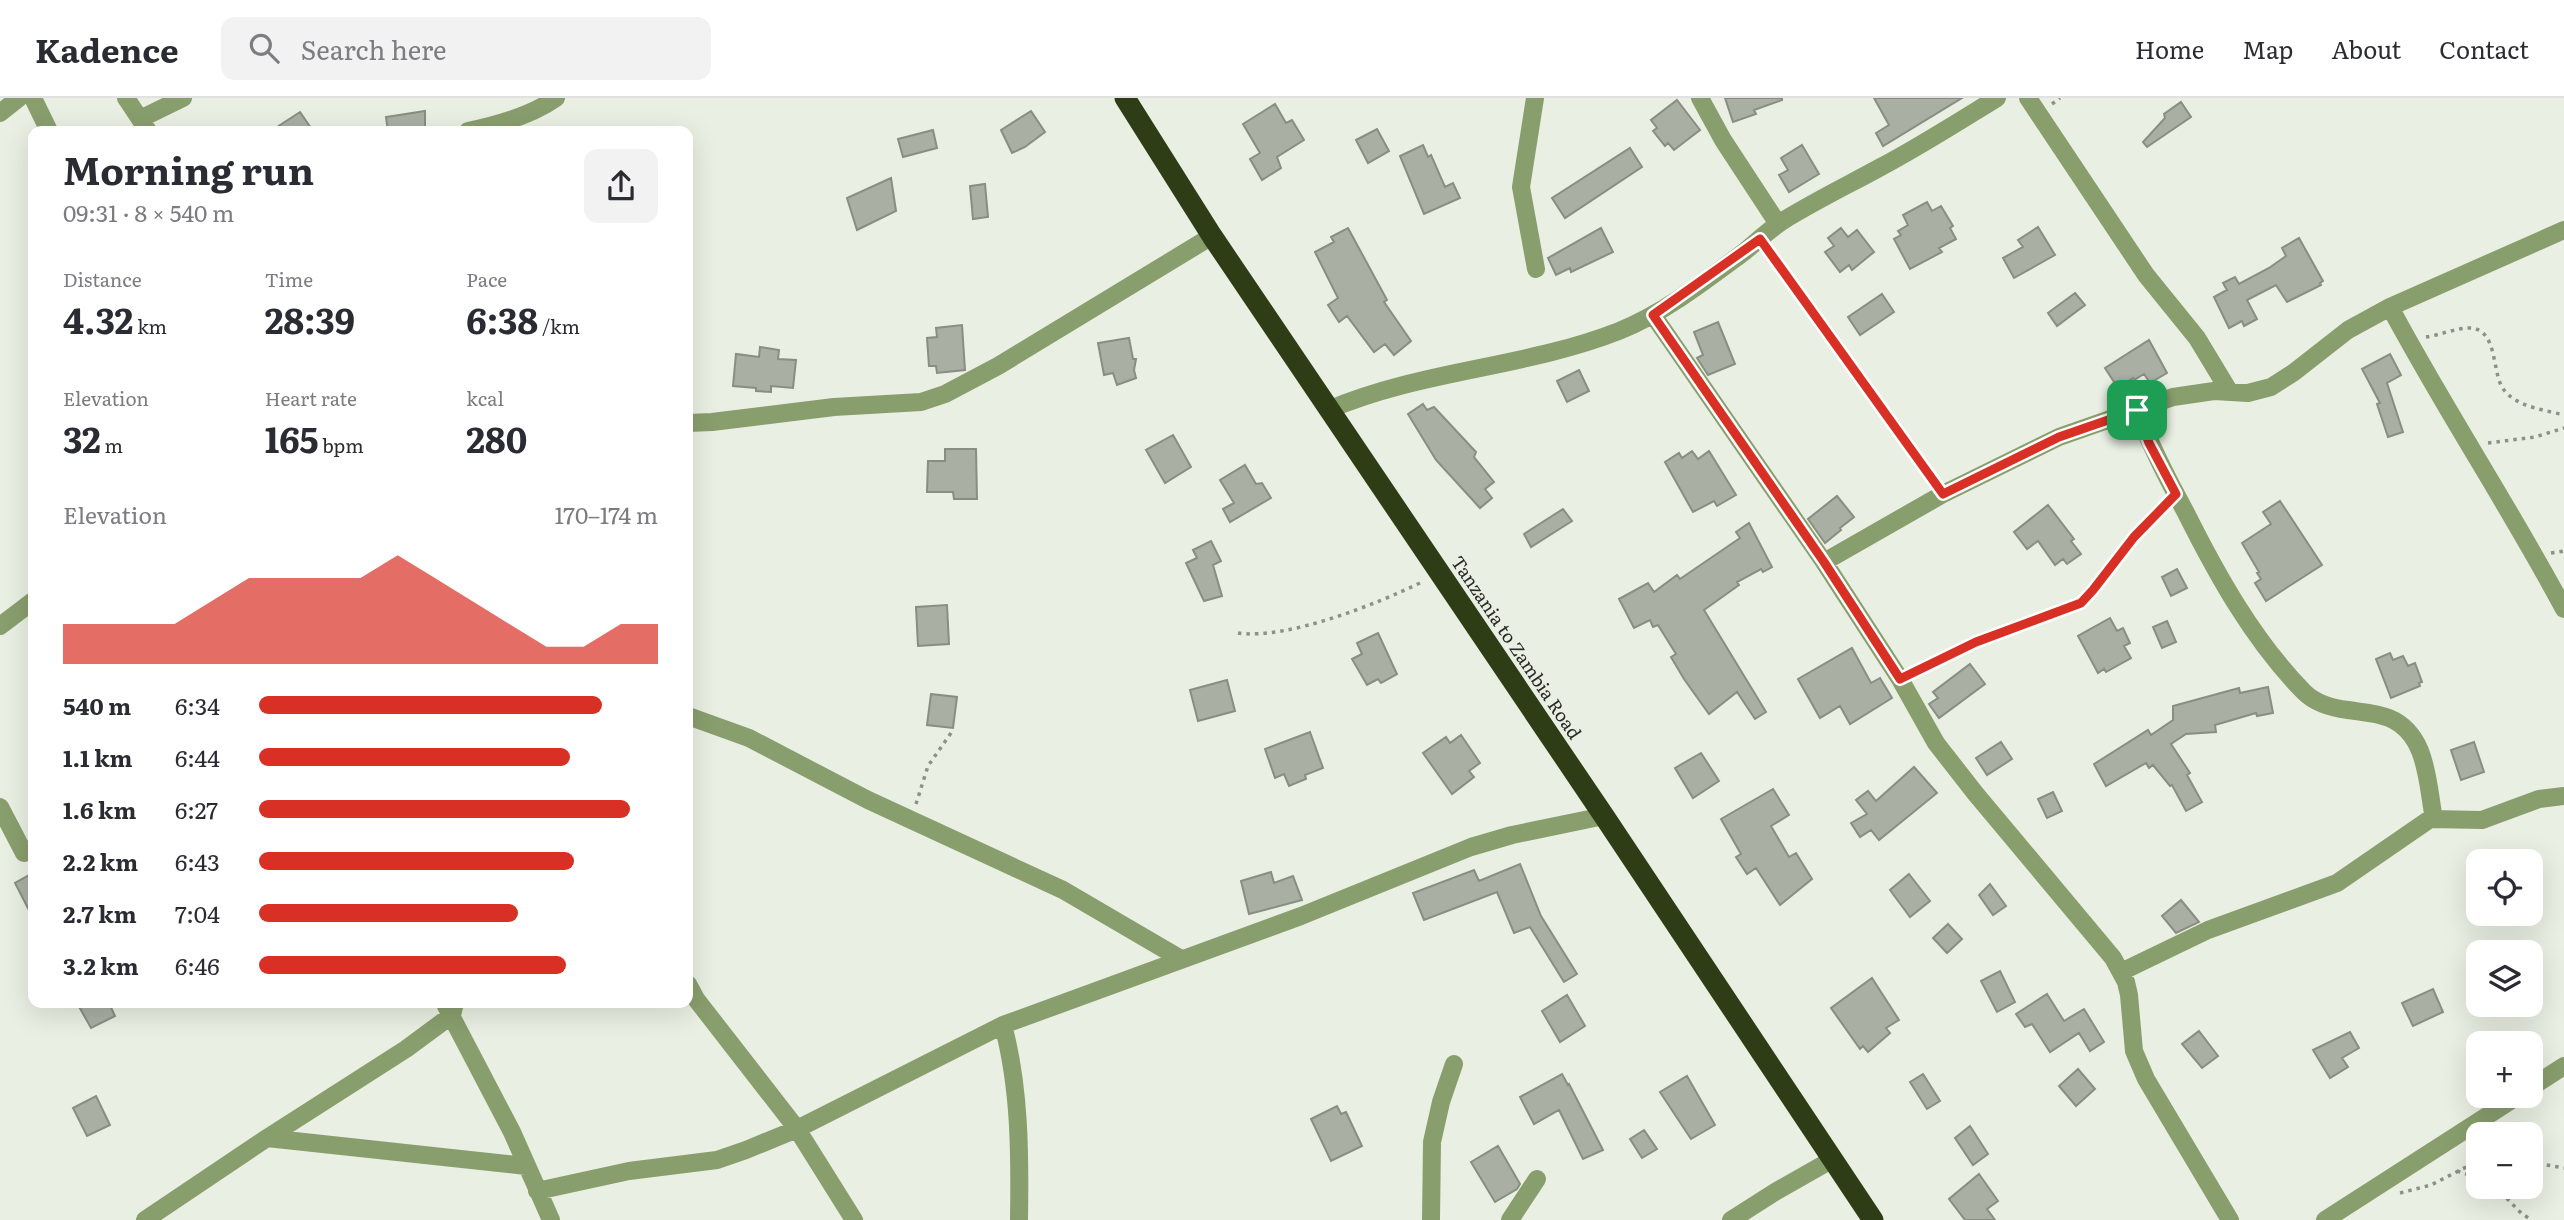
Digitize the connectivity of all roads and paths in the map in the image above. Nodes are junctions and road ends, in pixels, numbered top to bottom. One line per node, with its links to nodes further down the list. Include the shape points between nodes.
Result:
1 (19, 98): 11 (street)
2 (33, 98): 13 (street)
3 (126, 98): 12 (street)
4 (183, 98): 12 (street)
5 (556, 98): 14 (street)
6 (1125, 98): 17 (highway, Tanzania to Zambia Road)
7 (1535, 98): 19 (street, via 1521,187)
8 (1700, 98): 15 (street)
9 (1997, 98): 15 (street)
10 (2028, 98): 23 (street, via 2146,275 2197,338)
11 (0, 113)
12 (144, 125)
13 (47, 126)
14 (490, 126)
15 (1778, 224): 18 (street)
16 (2564, 230): 20 (street)
17 (1212, 236): 24 (highway, Tanzania to Zambia Road); 27 (street, via 945,394 921,402)
18 (1760, 239): 21 (street); 30 (path)
19 (1536, 270)
20 (2390, 307): 22 (street); 23 (street, via 2348,330 2271,387 2248,393)
21 (1653, 315): 24 (street, via 1555,351 1450,372); 32 (street)
22 (2408, 340): 26 (path, via 2477,330 2489,341 2497,378 2505,391 2515,400); 29 (street)
23 (2229, 391): 25 (street, via 2173,397)
24 (1328, 410): 33 (highway, Tanzania to Zambia Road)
25 (2137, 410): 30 (street, via 2059,437); 31 (street)
26 (2564, 415)
27 (693, 423)
28 (2564, 428): 29 (path, via 2535,437)
29 (2469, 445): 35 (street)
30 (1943, 494): 32 (street)
31 (2176, 494): 38 (path, via 2081,603 1976,642); 45 (street, via 2222,583 2281,666 2307,694 2323,705 2387,716 2412,734 2421,748)
32 (1824, 562): 38 (street)
33 (1439, 574): 37 (path, via 1389,598 1288,630); 43 (highway, Tanzania to Zambia Road)
34 (28, 605): 36 (street)
35 (2564, 609)
36 (0, 626)
37 (1238, 633)
38 (1900, 679): 48 (street, via 1937,743 1983,804)
39 (693, 718): 44 (street, via 749,738)
40 (951, 733): 44 (path, via 928,766)
41 (2564, 796): 45 (street, via 2539,799 2482,820)
42 (0, 807): 46 (street)
43 (1604, 816): 47 (street, via 1471,846); 59 (highway, Tanzania to Zambia Road)
44 (911, 819): 47 (street, via 1063,890)
45 (2434, 819): 48 (street, via 2337,883 2208,930)
46 (24, 853)
47 (1181, 960): 52 (street)
48 (2121, 972): 78 (street, via 2129,995 2134,1051 2146,1079)
49 (693, 993): 57 (street)
50 (450, 1008): 58 (street, via 406,1049)
51 (451, 1008): 61 (street)
52 (1003, 1025): 57 (street); 73 (street, via 1017,1093)
53 (1454, 1064): 74 (street, via 1432,1142)
54 (2564, 1066): 55 (street)
55 (2543, 1080)
56 (2499, 1108): 67 (street)
57 (797, 1129): 68 (street, via 717,1160 629,1171); 72 (street)
58 (267, 1138): 61 (street); 70 (street)
59 (1833, 1159): 76 (street); 77 (highway, Tanzania to Zambia Road)
60 (2543, 1164): 63 (path)
61 (526, 1166): 68 (street)
62 (2466, 1166): 64 (path)
63 (2564, 1168)
64 (2456, 1171): 65 (path); 67 (path, via 2402,1194)
65 (2466, 1174)
66 (1537, 1179): 75 (street)
67 (2372, 1189): 79 (street)
68 (537, 1191): 71 (street)
69 (2508, 1199): 80 (path)
70 (145, 1220)
71 (551, 1220)
72 (854, 1220)
73 (1018, 1220)
74 (1431, 1220)
75 (1510, 1220)
76 (1731, 1220)
77 (1873, 1220)
78 (2230, 1220)
79 (2325, 1220)
80 (2532, 1220)

